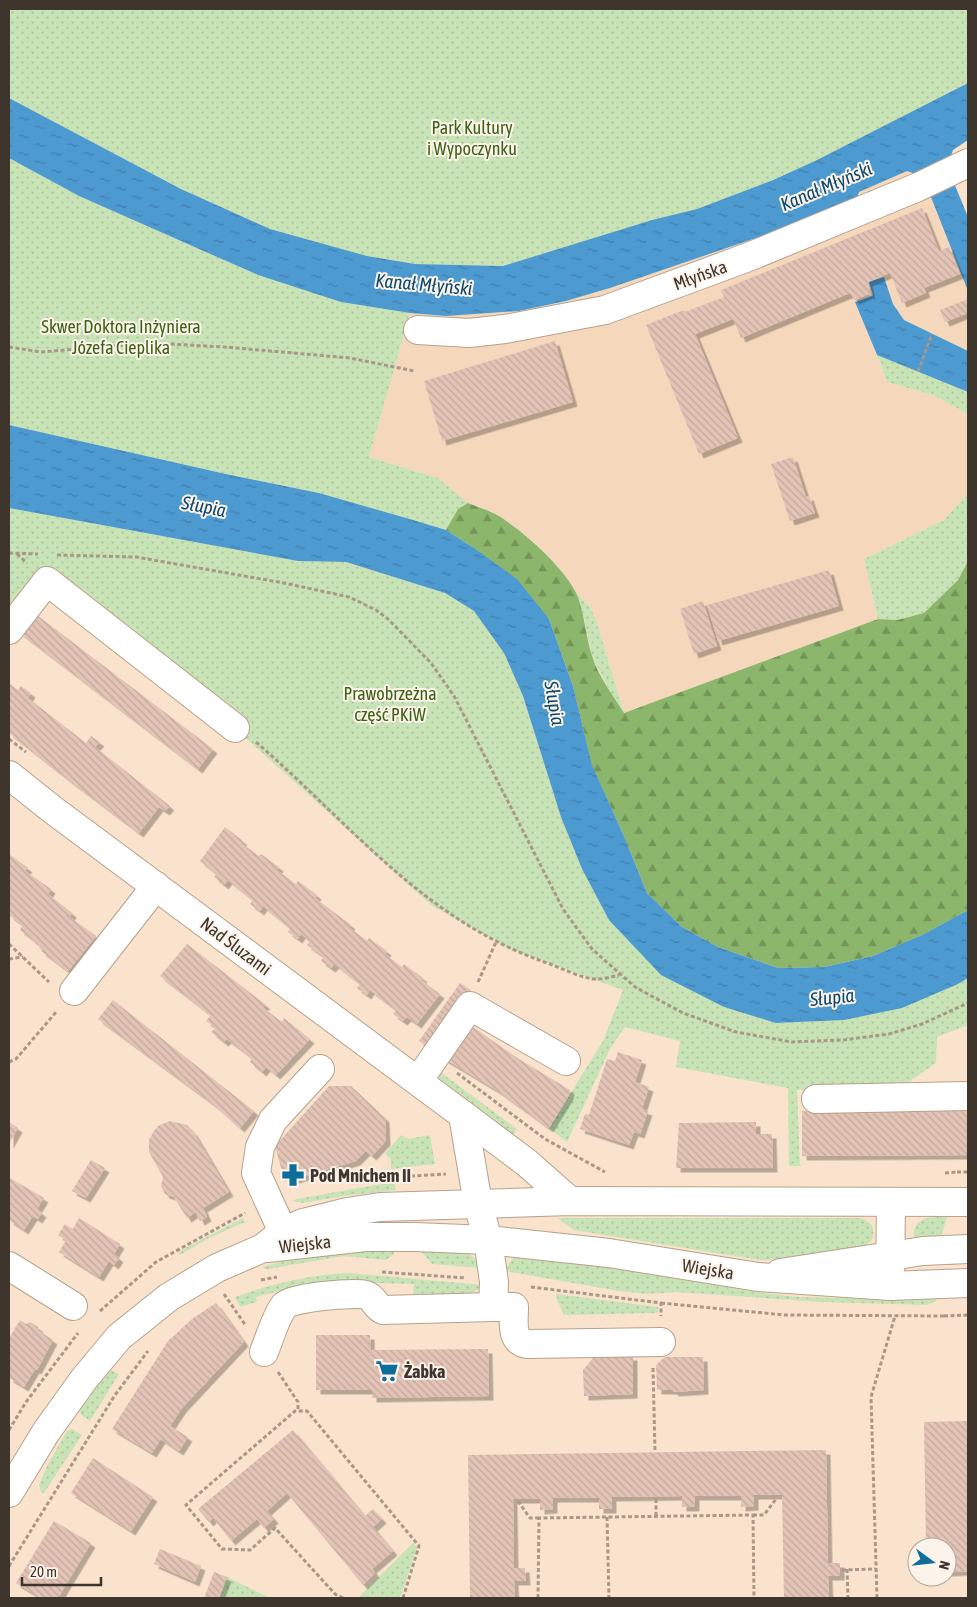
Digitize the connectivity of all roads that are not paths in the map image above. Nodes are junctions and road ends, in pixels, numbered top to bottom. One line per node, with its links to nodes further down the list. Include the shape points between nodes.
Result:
1 (960, 167): 2 (main road, Młyńska, via 751,256 605,310 469,333)
2 (418, 330)
3 (9, 630): 4 (main road, via 47,581)
4 (235, 728)
5 (9, 775): 6 (main road, Nad Śluzami)
6 (156, 886): 7 (main road); 10 (main road, Nad Śluzami)
7 (71, 996)
8 (566, 1061): 10 (main road, via 470,1006)
9 (320, 1069): 18 (main road, via 273,1120 260,1147 256,1173)
10 (418, 1081): 13 (main road, Nad Śluzami)
11 (968, 1096): 12 (main road)
12 (816, 1099)
13 (463, 1115): 14 (main road, Nad Śluzami, via 527,1163); 17 (main road)
14 (570, 1201): 15 (main road, Wiejska); 17 (main road, Wiejska)
15 (891, 1202): 16 (main road, Wiejska); 21 (main road)
16 (968, 1202)
17 (478, 1204): 18 (main road, Wiejska, via 380,1207 348,1212 303,1224); 19 (main road)
18 (273, 1240): 19 (main road, Wiejska, via 415,1237); 30 (main road, via 169,1297 120,1337 84,1379 46,1432)
19 (488, 1240): 23 (main road, Wiejska, via 609,1253); 26 (main road)
20 (968, 1249): 21 (main road)
21 (890, 1255): 23 (main road); 25 (main road)
22 (9, 1266): 27 (main road)
23 (758, 1276): 25 (main road, Wiejska)
24 (968, 1283): 25 (main road, Wiejska)
25 (890, 1286)
26 (493, 1295): 28 (main road, via 514,1307 515,1336 522,1343); 29 (main road, via 383,1310 368,1295 332,1294 291,1301 283,1306)
27 (74, 1306)
28 (661, 1342)
29 (264, 1352)
30 (9, 1493)

